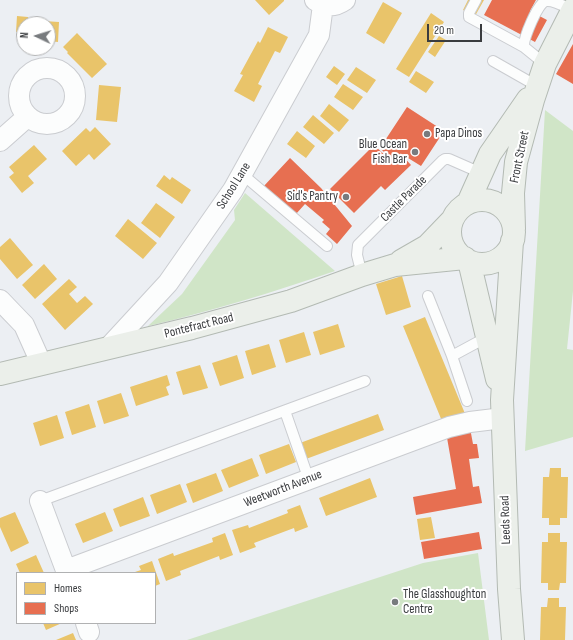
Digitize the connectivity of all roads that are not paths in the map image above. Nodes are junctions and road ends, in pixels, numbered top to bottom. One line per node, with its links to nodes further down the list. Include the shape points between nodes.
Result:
1 (345, 0): 3 (street, School Lane, via 330,6)
2 (476, 0): 5 (lane, via 469,17)
3 (319, 2): 12 (street, School Lane, via 319,35)
4 (563, 5): 5 (lane, via 547,0 542,3 525,37); 7 (main road, Front Street)
5 (524, 47): 7 (lane)
6 (493, 61): 8 (lane)
7 (545, 64): 8 (main road, Front Street)
8 (536, 86): 11 (main road, Front Street, via 490,154); 15 (main road, Front Street, via 516,162)
9 (27, 117): 10 (street)
10 (0, 141)
11 (481, 173): 13 (main road, Front Street); 19 (lane, Castle Parade, via 449,159 442,161 358,245 357,255)
12 (242, 174): 16 (lane); 24 (street, School Lane, via 168,283)
13 (468, 203): 14 (main road, via 461,207); 15 (main road, via 488,200 498,204 506,210 511,219)
14 (452, 220): 17 (main road, via 451,240 461,256); 18 (main road, Pontefract Road, via 427,246)
15 (513, 235): 17 (main road, via 508,249 495,261 478,263); 20 (main road, Leeds Road)
16 (327, 246)
17 (467, 260): 18 (main road, Pontefract Road); 23 (main road, Leeds Road)
18 (395, 265): 19 (main road, Pontefract Road)
19 (362, 275): 24 (main road, Pontefract Road, via 291,301)
20 (510, 287): 23 (lane, via 504,314); 30 (main road, Leeds Road)
21 (428, 296): 25 (lane)
22 (0, 300): 26 (street, via 24,324)
23 (488, 338): 25 (lane); 30 (main road, Leeds Road)
24 (109, 347): 26 (main road, Pontefract Road)
25 (452, 356): 29 (lane)
26 (41, 363): 27 (main road, Pontefract Road)
27 (0, 374)
28 (365, 381): 31 (lane)
29 (467, 401)
30 (503, 409): 32 (street, Weetworth Avenue); 35 (main road, Leeds Road)
31 (285, 410): 32 (lane); 33 (lane)
32 (309, 480): 34 (street, Weetworth Avenue)
33 (40, 501): 34 (street, Weetworth Avenue)
34 (66, 572)
35 (513, 640)

